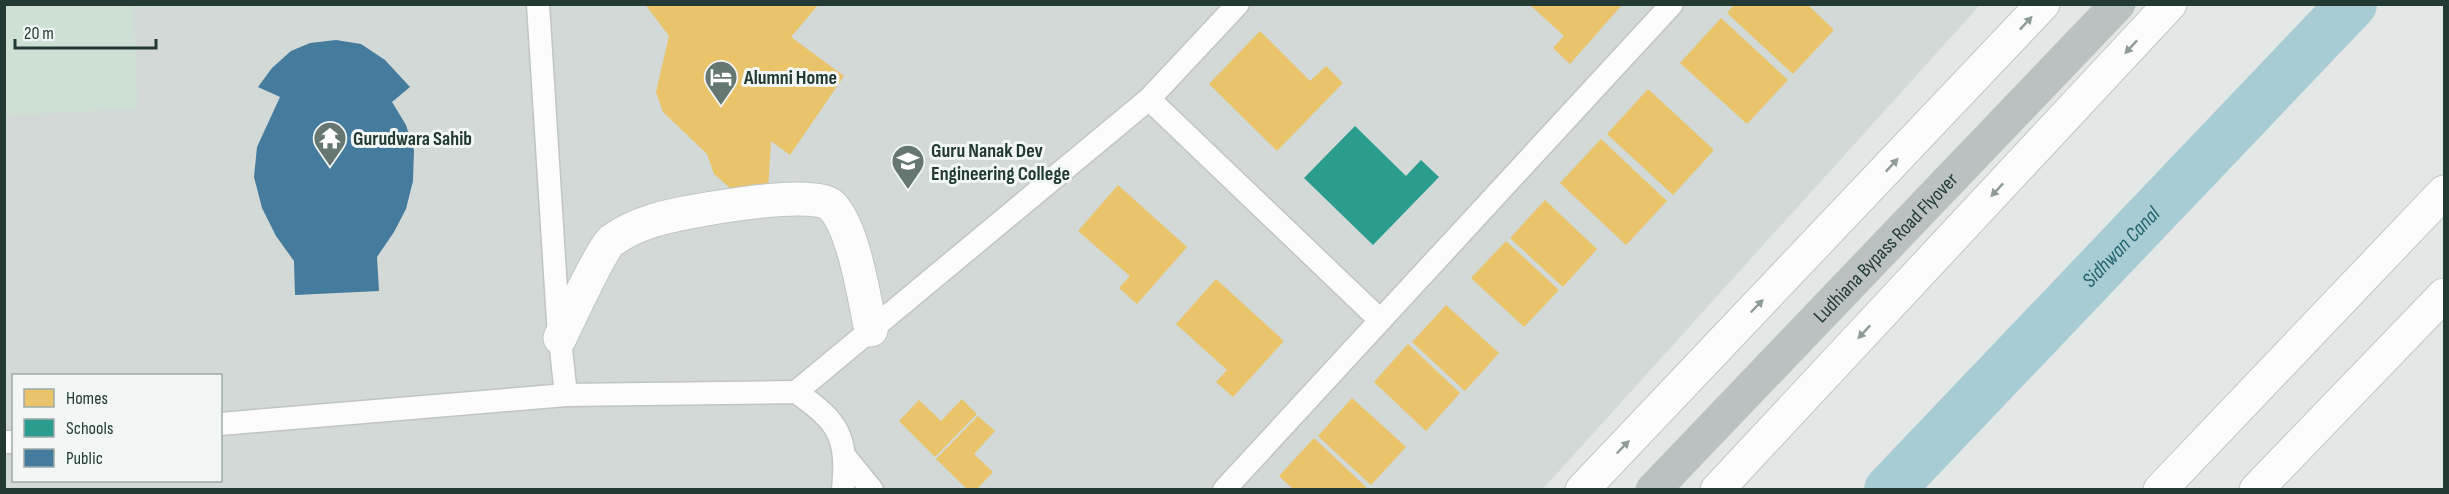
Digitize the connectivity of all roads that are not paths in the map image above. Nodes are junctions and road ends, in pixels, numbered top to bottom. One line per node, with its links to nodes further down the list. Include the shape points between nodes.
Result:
1 (538, 4): 12 (lane)
2 (1238, 4): 7 (lane)
3 (1672, 4): 10 (lane)
4 (2043, 4): 20 (street, one-way to 4)
5 (2118, 4): 21 (highway, Ludhiana Bypass Road Flyover)
6 (2170, 4): 22 (street, one-way to 22)
7 (1149, 99): 10 (lane); 11 (lane)
8 (2445, 192): 23 (street)
9 (2445, 295): 24 (street)
10 (1380, 320): 19 (lane)
11 (871, 330): 12 (street, via 849,239 837,212 829,203 816,198 677,214 650,221 609,242); 13 (lane)
12 (560, 338): 14 (lane)
13 (796, 392): 14 (lane); 16 (lane, via 822,410 841,437)
14 (566, 395): 15 (lane)
15 (222, 424)
16 (846, 458): 17 (lane); 18 (lane)
17 (843, 489)
18 (873, 489)
19 (1224, 489)
20 (1582, 489)
21 (1653, 489)
22 (1717, 489)
23 (2160, 489)
24 (2256, 489)

